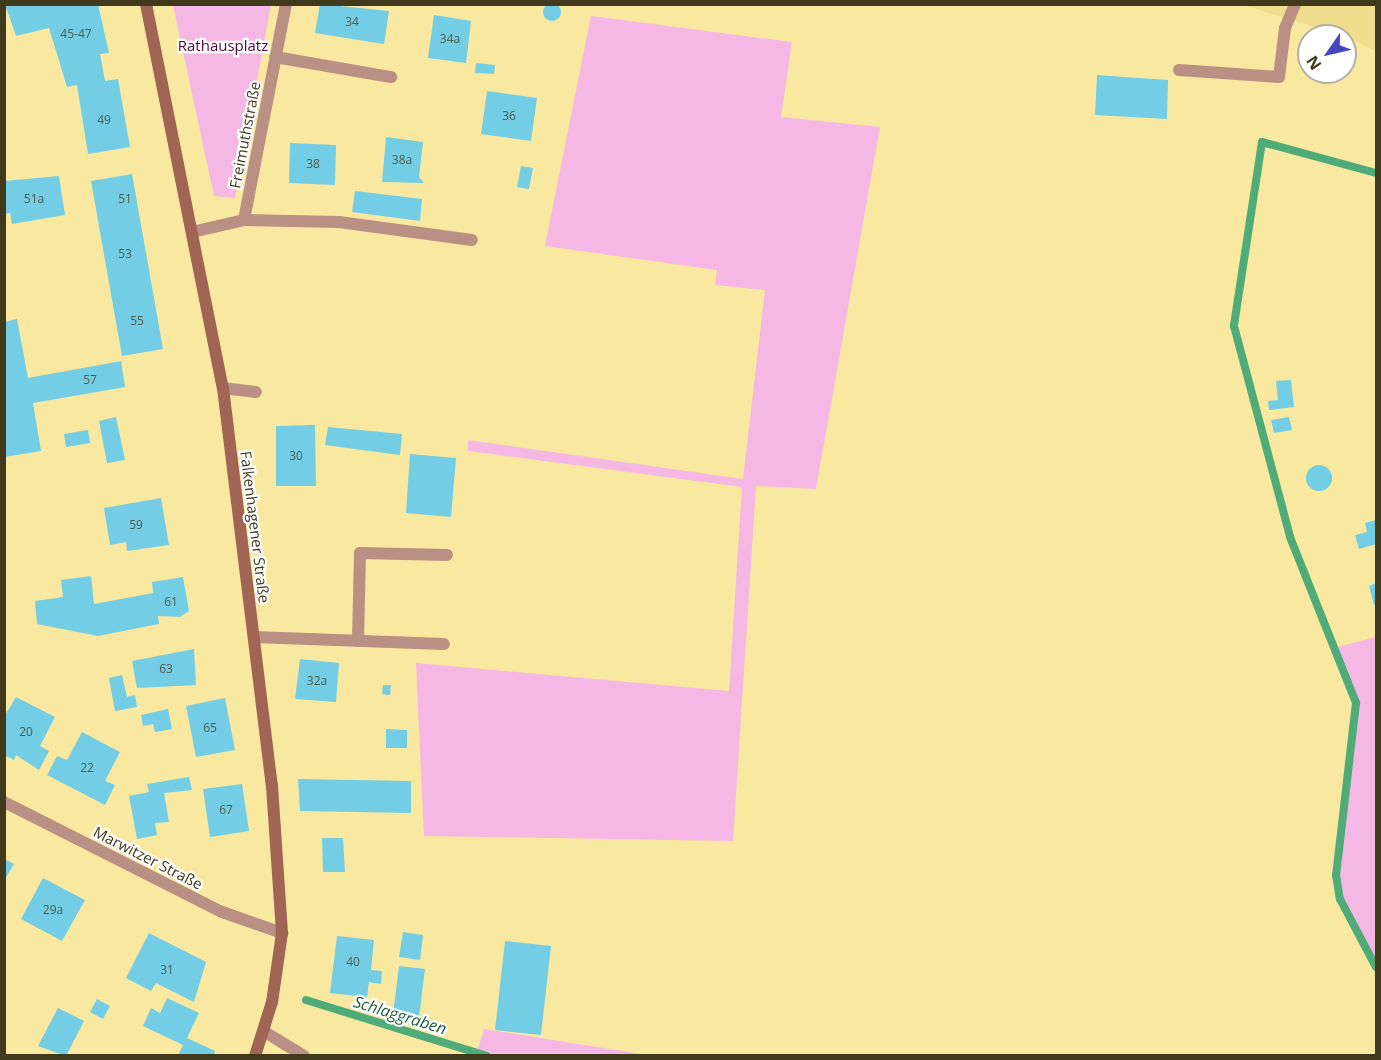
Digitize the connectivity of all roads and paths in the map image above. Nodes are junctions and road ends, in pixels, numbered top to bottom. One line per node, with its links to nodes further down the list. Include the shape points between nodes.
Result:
1 (146, 4): 8 (main road, Falkenhagener Straße)
2 (286, 4): 4 (street, Freimuthstraße)
3 (1295, 4): 5 (street, via 1285,27 1279,77)
4 (275, 57): 6 (street); 7 (street, Freimuthstraße)
5 (1179, 70)
6 (391, 77)
7 (243, 220): 8 (street); 9 (street, via 339,222)
8 (192, 232): 10 (main road, Falkenhagener Straße)
9 (472, 240)
10 (223, 388): 11 (street); 13 (main road, Falkenhagener Straße)
11 (256, 392)
12 (447, 555): 14 (street, via 360,553)
13 (254, 637): 14 (street); 17 (main road, Falkenhagener Straße, via 272,786)
14 (358, 641): 15 (street)
15 (444, 644)
16 (4, 802): 17 (street, Marwitzer Straße, via 222,912)
17 (282, 933): 18 (main road, Falkenhagener Straße)
18 (265, 1032): 19 (main road, Falkenhagener Straße); 20 (street)
19 (255, 1056)
20 (304, 1056)

